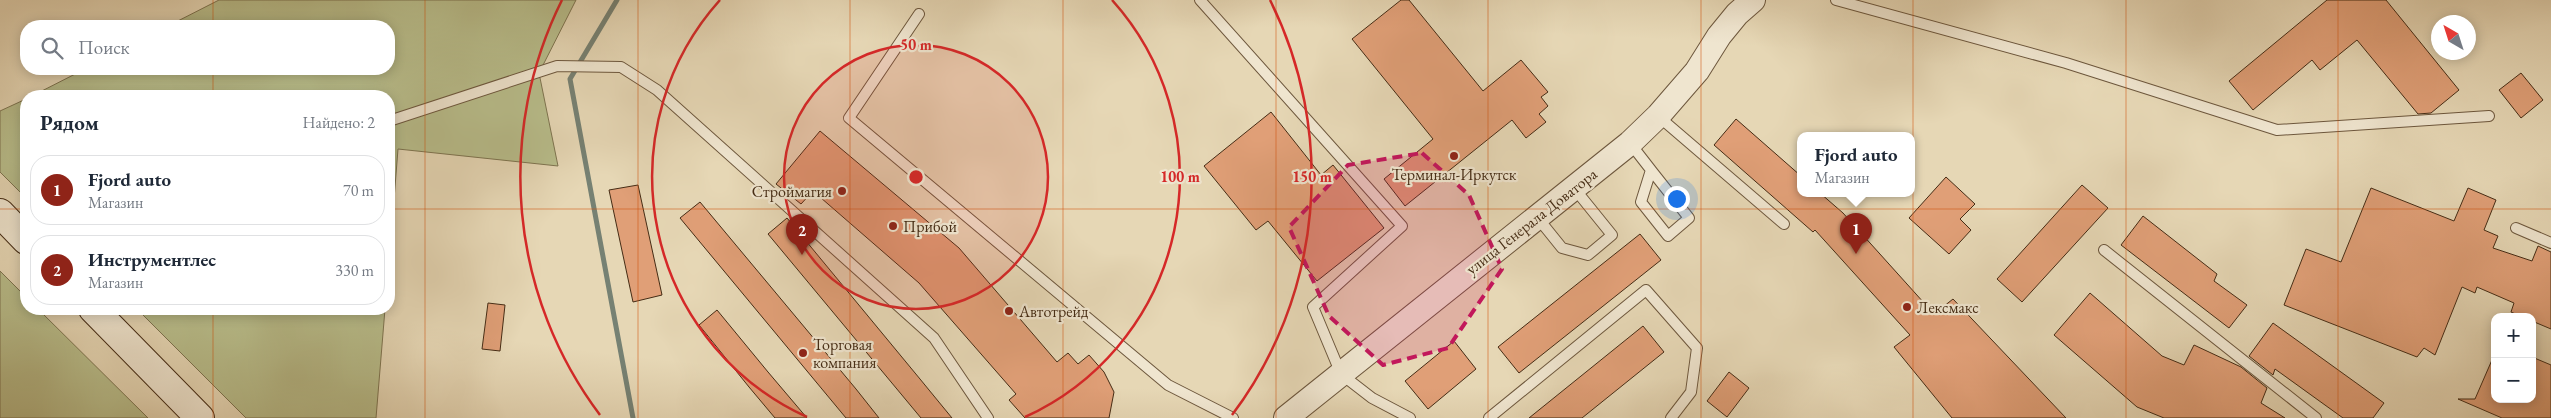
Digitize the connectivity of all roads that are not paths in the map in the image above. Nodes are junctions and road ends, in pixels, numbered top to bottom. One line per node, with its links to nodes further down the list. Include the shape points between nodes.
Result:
1 (1200, 0): 19 (lane, via 1402,226 1313,307)
2 (1753, 0): 5 (street, улица Генерала Доватора, via 1737,14 1697,71)
3 (1836, 0): 6 (lane, via 2066,63 2277,130)
4 (919, 14): 22 (lane, via 849,118 1168,385)
5 (1658, 116): 8 (street, улица Генерала Доватора); 13 (lane)
6 (2489, 116)
7 (395, 120): 21 (lane, via 557,66 621,67 656,90 934,338)
8 (1630, 143): 9 (lane); 10 (street, улица Генерала Доватора)
9 (1651, 170): 9 (lane, via 1641,202 1668,236 1689,218)
10 (1574, 187): 12 (street, улица Генерала Доватора); 12 (lane, via 1612,235 1588,255 1562,248)
11 (0, 213): 15 (main road)
12 (1536, 216): 19 (street, улица Генерала Доватора)
13 (1784, 224)
14 (2516, 228): 16 (lane)
15 (20, 234)
16 (2551, 243)
17 (2104, 250): 27 (lane)
18 (99, 315): 20 (main road)
19 (1341, 374): 23 (street, улица Генерала Доватора); 24 (lane, via 1372,398)
20 (200, 418)
21 (988, 418)
22 (1233, 418)
23 (1286, 418)
24 (1410, 418)
25 (1489, 418): 26 (lane, via 1646,290 1697,348 1691,392)
26 (1671, 418)
27 (2316, 418)

